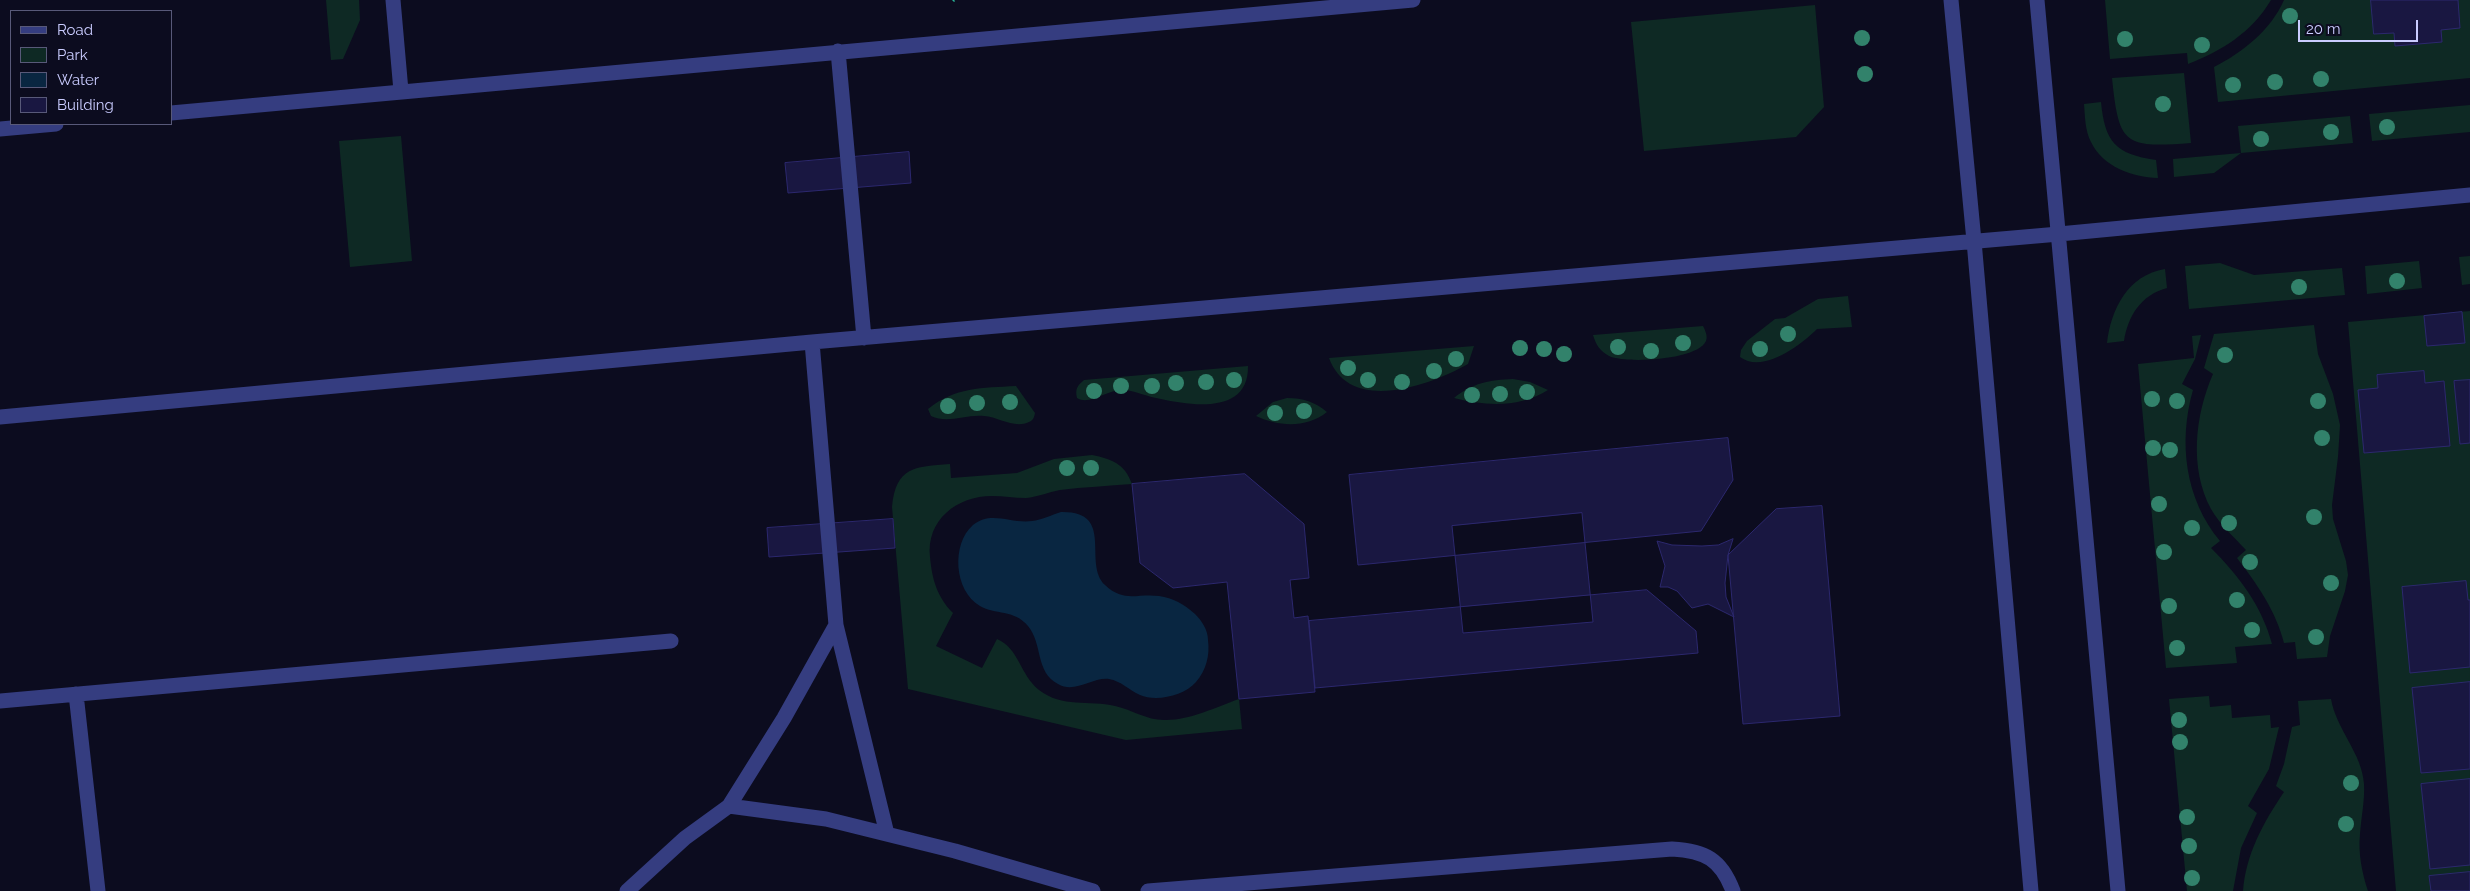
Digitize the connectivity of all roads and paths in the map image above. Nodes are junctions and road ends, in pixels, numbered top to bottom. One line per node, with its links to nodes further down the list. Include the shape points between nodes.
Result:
1 (393, 0): 6 (street)
2 (1413, 0): 5 (street)
3 (1951, 0): 12 (street)
4 (2036, 0): 11 (street)
5 (838, 51): 6 (street); 13 (street)
6 (400, 91): 7 (street)
7 (172, 113)
8 (45, 125): 9 (street)
9 (0, 129)
10 (2470, 195): 11 (street)
11 (2059, 234): 12 (street); 28 (street)
12 (1974, 240): 13 (street); 27 (street)
13 (864, 338): 14 (street)
14 (812, 342): 15 (street); 16 (street)
15 (0, 417)
16 (836, 626): 20 (street); 21 (street)
17 (671, 641): 18 (street)
18 (76, 694): 19 (street); 22 (street)
19 (0, 700)
20 (729, 806): 21 (street, via 826,819); 23 (street, via 684,838)
21 (887, 834): 24 (street)
22 (98, 891)
23 (628, 891)
24 (1093, 891)
25 (1148, 891): 26 (street, via 1672,849 1693,850 1712,859 1727,875)
26 (1733, 891)
27 (2031, 891)
28 (2118, 891)

